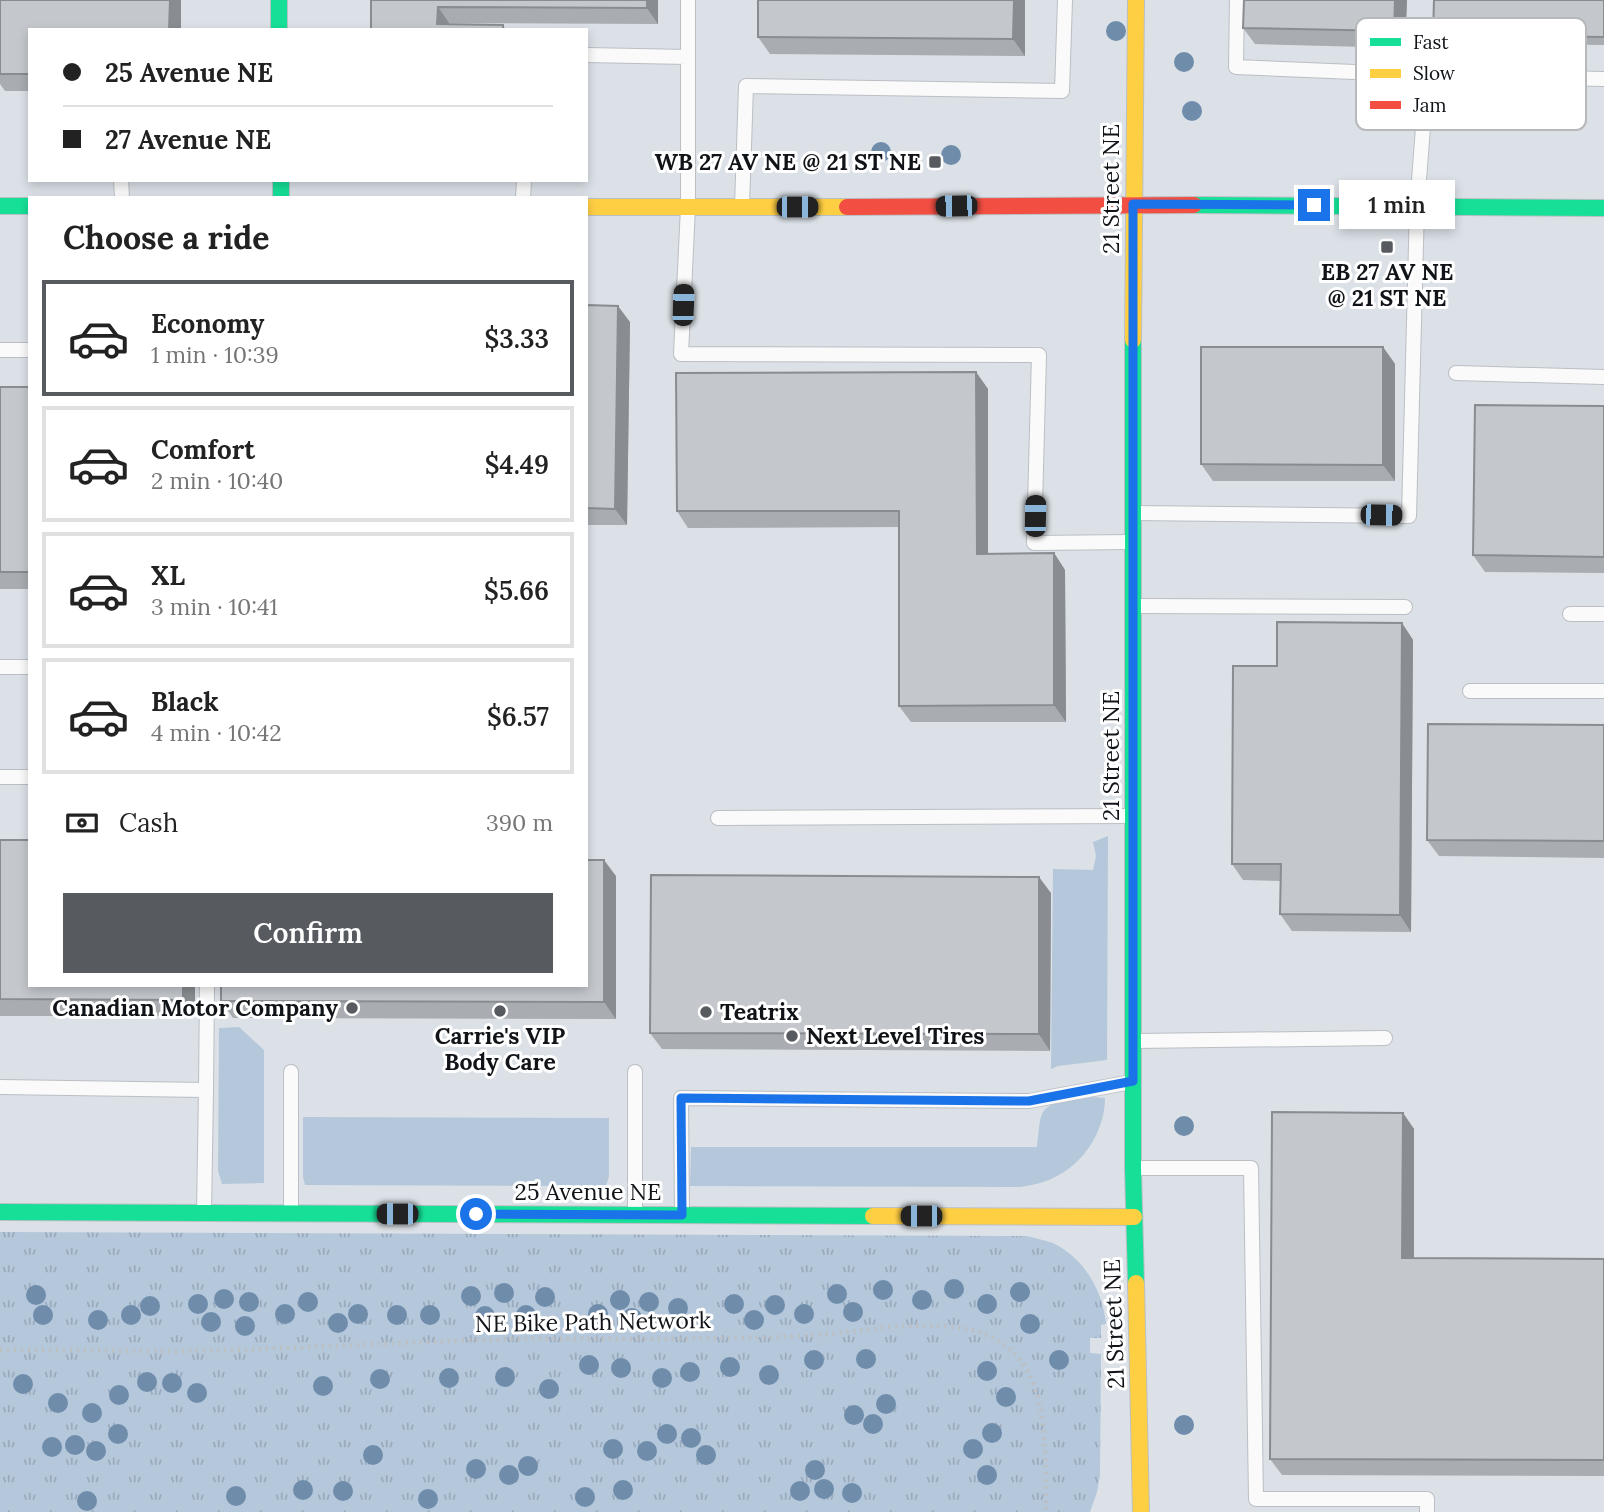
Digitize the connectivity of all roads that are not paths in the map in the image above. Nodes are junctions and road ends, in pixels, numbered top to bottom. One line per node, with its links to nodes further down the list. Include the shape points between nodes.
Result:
1 (279, 0): 6 (street)
2 (688, 0): 8 (lane)
3 (1065, 0): 19 (lane, via 1062,91 746,86)
4 (1136, 0): 13 (street, 21 Street NE)
5 (1237, 0): 9 (lane, via 1236,67)
6 (279, 28)
7 (588, 55): 8 (lane)
8 (688, 57): 18 (lane)
9 (1356, 72)
10 (1586, 79): 11 (lane)
11 (1604, 79)
12 (1423, 130): 16 (lane)
13 (1133, 204): 16 (street); 19 (street); 25 (street, 21 Street NE)
14 (0, 206): 15 (street)
15 (28, 206)
16 (1417, 206): 20 (street); 25 (lane, via 1409,516)
17 (588, 207): 18 (street)
18 (688, 207): 19 (street); 26 (lane, via 681,354 1038,355 1034,542)
19 (742, 207)
20 (1604, 208)
21 (0, 350): 22 (lane)
22 (28, 350)
23 (1456, 373): 24 (lane)
24 (1604, 377)
25 (1133, 513): 26 (street, 21 Street NE)
26 (1133, 541): 27 (street, 21 Street NE)
27 (1133, 606): 28 (lane); 37 (street, 21 Street NE)
28 (1405, 607)
29 (1570, 614): 30 (lane)
30 (1604, 614)
31 (0, 667): 32 (lane)
32 (28, 667)
33 (1470, 691): 34 (lane)
34 (1604, 691)
35 (28, 777): 36 (lane)
36 (0, 778)
37 (1133, 816): 38 (lane); 41 (street, 21 Street NE)
38 (718, 818)
39 (207, 987): 46 (lane)
40 (1385, 1038): 41 (lane)
41 (1133, 1041): 44 (street, 21 Street NE)
42 (291, 1072): 50 (lane)
43 (635, 1072): 51 (lane)
44 (1133, 1081): 47 (street, 21 Street NE); 52 (lane, via 1029,1101 681,1098)
45 (0, 1087): 46 (lane)
46 (206, 1090): 49 (lane)
47 (1133, 1168): 53 (street, 21 Street NE); 55 (lane, via 1251,1168 1256,1499 1427,1499)
48 (0, 1212): 49 (street, 25 Avenue NE)
49 (204, 1213): 50 (street, 25 Avenue NE)
50 (291, 1213): 51 (street, 25 Avenue NE)
51 (635, 1215): 52 (street, 25 Avenue NE)
52 (682, 1215): 53 (street, 25 Avenue NE)
53 (1134, 1217): 54 (street, 21 Street NE)
54 (1142, 1512)
55 (1427, 1512)

